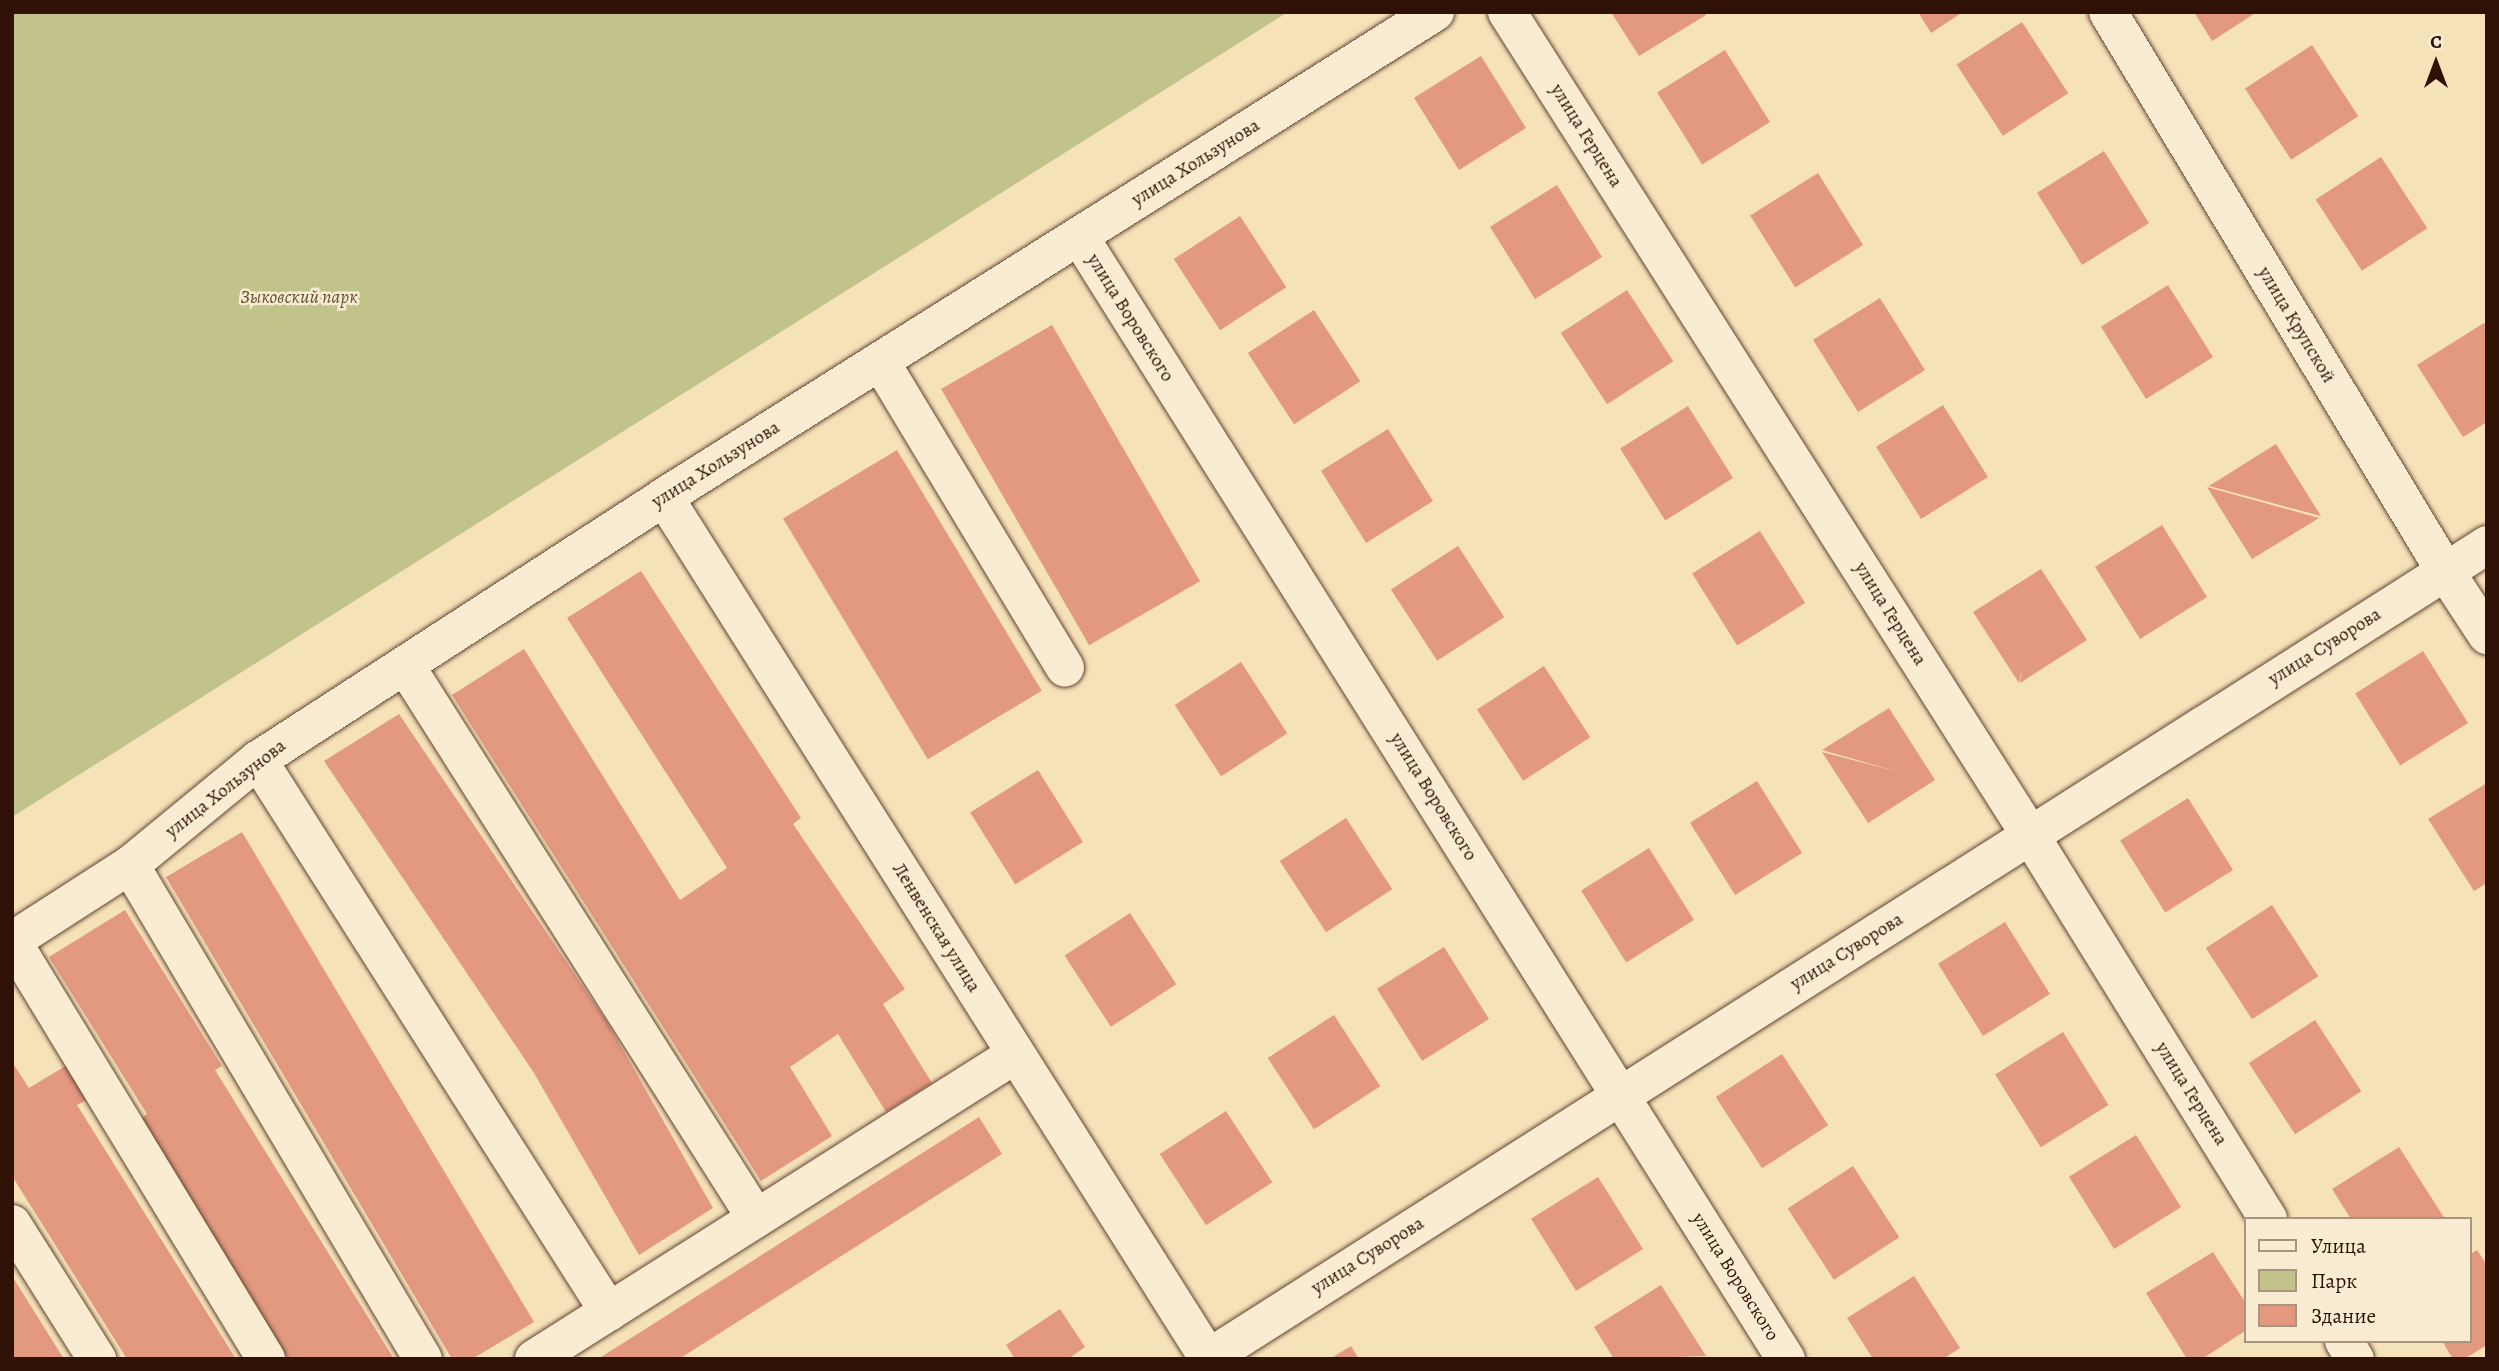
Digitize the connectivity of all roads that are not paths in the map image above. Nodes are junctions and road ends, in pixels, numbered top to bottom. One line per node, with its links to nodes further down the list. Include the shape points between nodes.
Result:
1 (1435, 12): 4 (street, улица Хользунова)
2 (1507, 12): 13 (street, улица Герцена)
3 (2108, 12): 8 (street, улица Крупской)
4 (1079, 236): 5 (street, улица Хользунова); 17 (street, улица Воровского)
5 (880, 361): 6 (street, улица Хользунова); 11 (street)
6 (664, 497): 10 (street, улица Хользунова); 16 (street, Ленвенская улица)
7 (2487, 545): 8 (street, улица Суворова)
8 (2445, 571): 9 (street, улица Крупской); 13 (street, улица Суворова)
9 (2487, 635)
10 (405, 666): 12 (street, улица Хользунова); 19 (street)
11 (1065, 668)
12 (258, 760): 14 (street, улица Хользунова); 21 (street)
13 (2031, 835): 17 (street, улица Суворова); 18 (street, улица Герцена)
14 (130, 865): 15 (street, улица Хользунова); 26 (street)
15 (12, 941): 25 (street)
16 (1016, 1054): 19 (street); 23 (street, Ленвенская улица)
17 (1622, 1095): 23 (street, улица Суворова); 28 (street, улица Воровского)
18 (2267, 1217)
19 (756, 1218): 21 (street)
20 (12, 1224): 24 (street)
21 (609, 1312): 27 (street)
22 (2345, 1343): 29 (street)
23 (1208, 1358)
24 (97, 1359)
25 (267, 1359)
26 (423, 1359)
27 (534, 1359)
28 (1786, 1359)
29 (2355, 1359)

